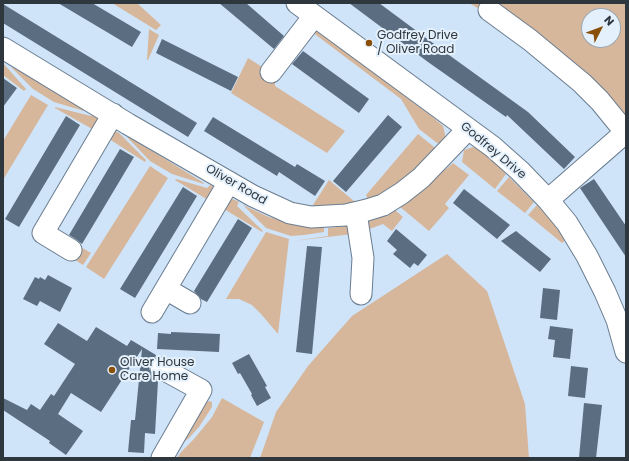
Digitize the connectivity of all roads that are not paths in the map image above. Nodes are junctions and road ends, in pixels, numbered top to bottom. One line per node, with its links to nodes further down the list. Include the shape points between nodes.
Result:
1 (297, 3): 3 (street, Godfrey Drive)
2 (489, 10): 8 (street, via 582,83)
3 (314, 16): 5 (street); 7 (street, Godfrey Drive)
4 (3, 48): 6 (street, Oliver Road)
5 (271, 72)
6 (113, 114): 9 (street, Oliver Road); 12 (street, via 42,233)
7 (468, 129): 10 (street, Godfrey Drive, via 520,171); 11 (street, Oliver Road, via 421,178 402,193 383,205)
8 (626, 132): 10 (street)
9 (229, 182): 11 (street, Oliver Road, via 269,205 290,213 311,217); 13 (street)
10 (548, 200): 17 (street, Godfrey Drive, via 567,223 587,256 617,320)
11 (356, 213): 14 (street, via 363,258)
12 (71, 250)
13 (166, 290): 15 (street); 16 (street)
14 (361, 294)
15 (190, 303)
16 (152, 312)
17 (626, 352)
18 (161, 368): 19 (street, via 201,390)
19 (162, 458)

